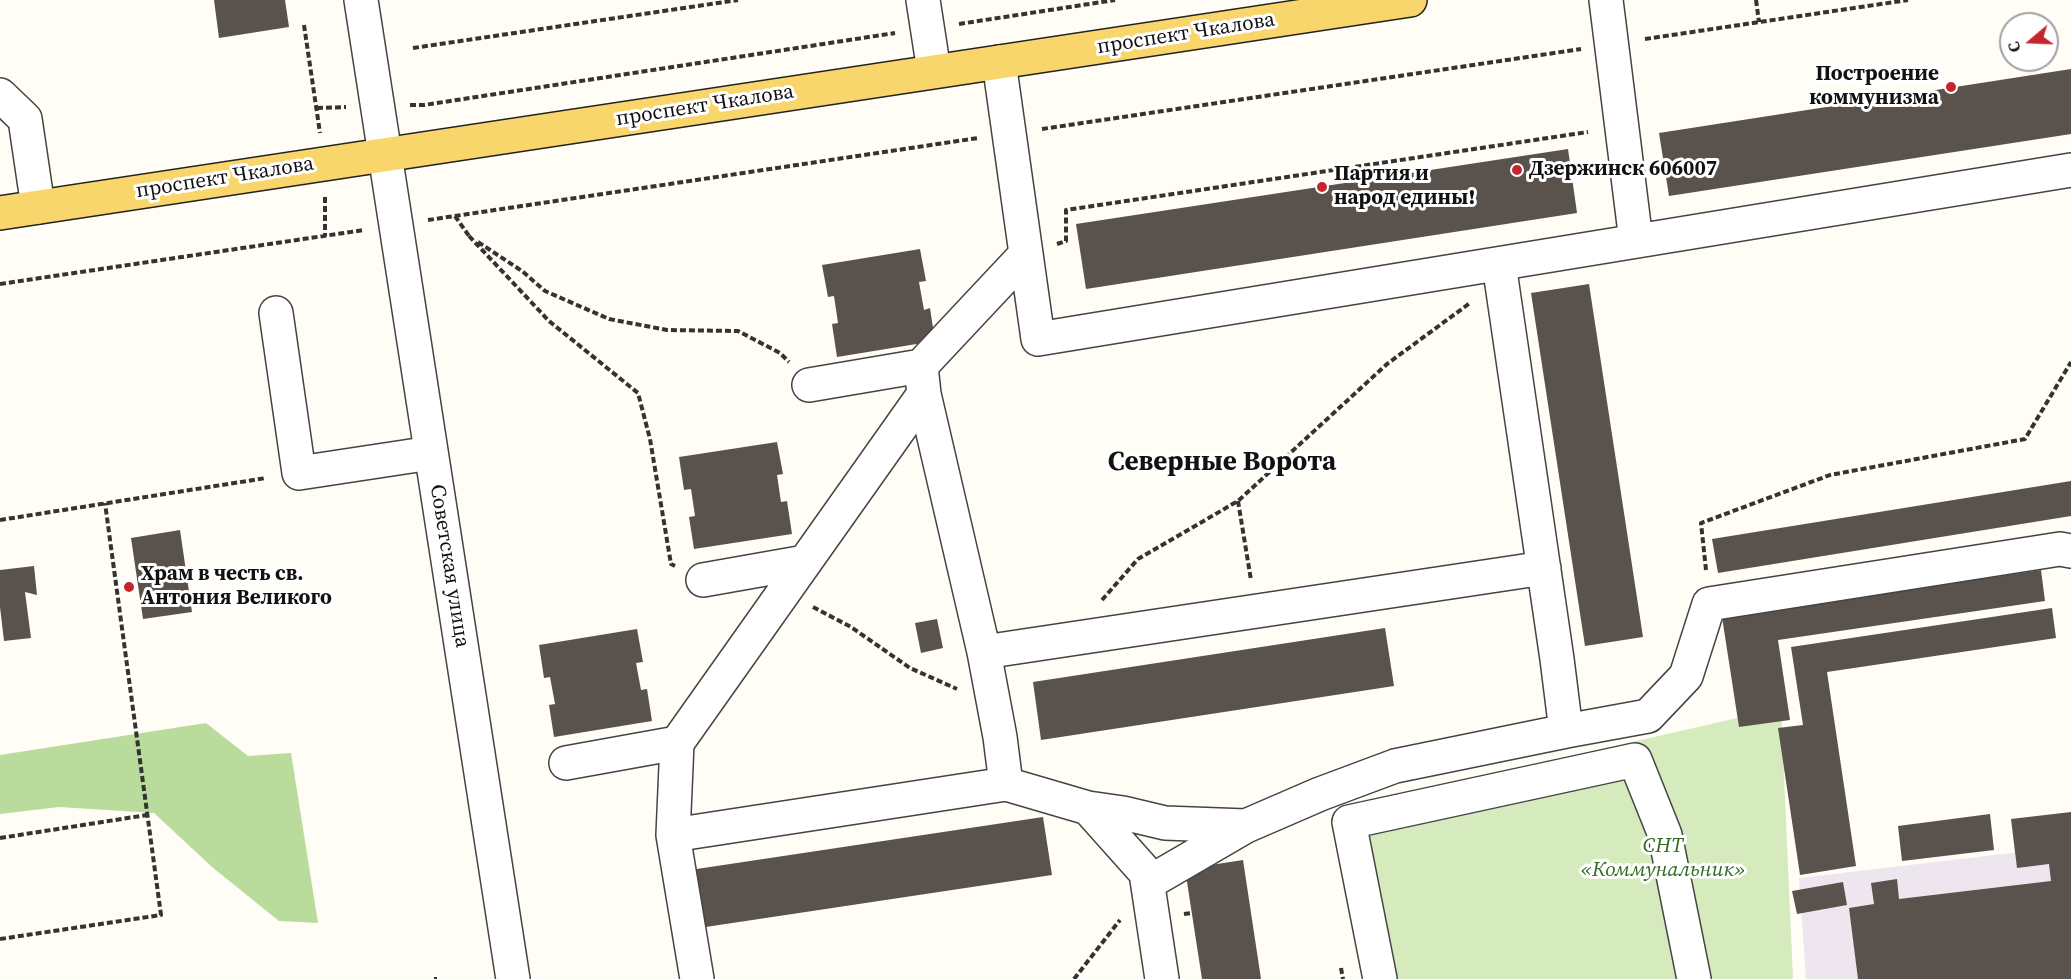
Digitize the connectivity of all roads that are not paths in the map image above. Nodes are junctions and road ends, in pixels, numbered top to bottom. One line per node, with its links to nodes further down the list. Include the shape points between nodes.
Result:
1 (361, 0): 8 (street, Советская улица)
2 (1410, 0): 5 (main road, проспект Чкалова)
3 (1606, 0): 12 (street)
4 (925, 14): 6 (street)
5 (999, 62): 6 (main road, проспект Чкалова); 13 (street)
6 (934, 71): 8 (main road, проспект Чкалова)
7 (0, 95): 10 (street, via 25,119)
8 (384, 154): 10 (main road, проспект Чкалова); 18 (street, Советская улица)
9 (2071, 170): 12 (street)
10 (38, 207): 11 (main road, проспект Чкалова)
11 (0, 213)
12 (1636, 241): 14 (street)
13 (1026, 254): 14 (street, via 1038,339); 16 (street)
14 (1501, 271): 21 (street)
15 (276, 313): 18 (street, via 299,473)
16 (922, 380): 17 (street); 20 (street); 23 (street)
17 (809, 385)
18 (431, 453): 32 (street, Советская улица)
19 (2071, 551): 24 (street, via 2060,549 1709,604 1686,676 1648,716)
20 (806, 562): 22 (street); 25 (street)
21 (1544, 567): 23 (street); 24 (street)
22 (703, 580)
23 (984, 652): 27 (street)
24 (1566, 731): 29 (street, via 1395,766)
25 (677, 743): 26 (street); 30 (street)
26 (566, 763)
27 (1006, 784): 28 (street); 30 (street)
28 (1088, 808): 29 (street, via 1165,823); 31 (street, via 1146,873)
29 (1246, 826): 31 (street)
30 (673, 836): 33 (street)
31 (1148, 884): 34 (street)
32 (504, 977)
33 (697, 979)
34 (1162, 979)
35 (1380, 979): 36 (street, via 1349,822 1635,760 1665,835)
36 (1694, 979)

